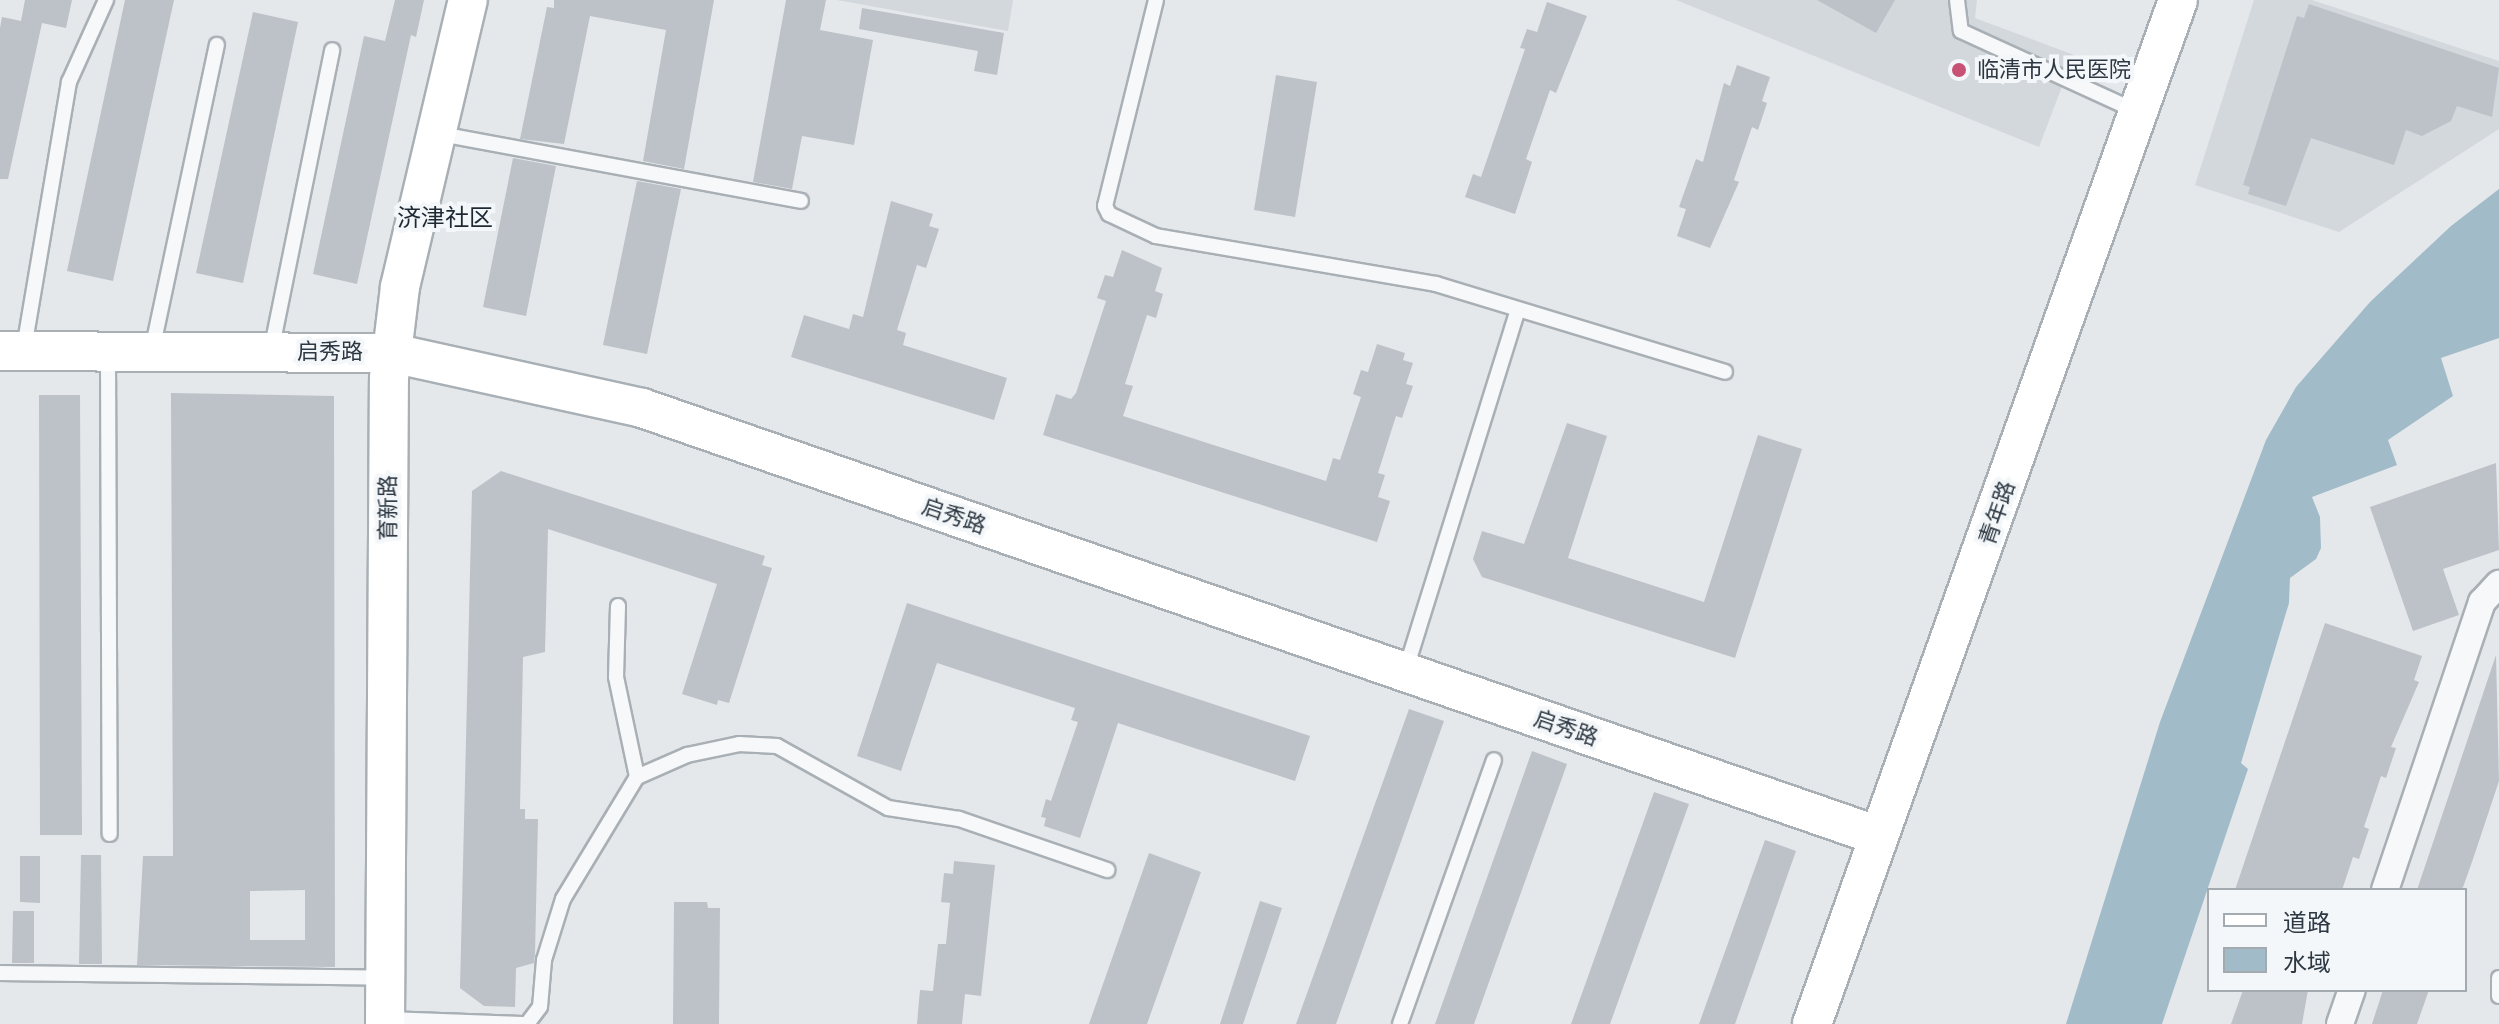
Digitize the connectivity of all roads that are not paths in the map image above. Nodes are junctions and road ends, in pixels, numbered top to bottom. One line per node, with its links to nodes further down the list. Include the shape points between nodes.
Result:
1 (106, 0): 12 (lane, via 69,82)
2 (468, 0): 9 (street, 育新路)
3 (1156, 0): 11 (lane, via 1105,206 1109,214 1156,236 1436,284)
4 (1957, 0): 8 (lane, via 1961,31)
5 (2178, 0): 8 (street, 青年路)
6 (217, 45): 14 (lane)
7 (332, 50): 15 (lane)
8 (2139, 112): 24 (street, 青年路)
9 (437, 133): 10 (lane); 16 (street, 育新路, via 400,287)
10 (801, 201)
11 (1518, 310): 17 (lane); 20 (lane)
12 (12, 351): 13 (street, 启秀路)
13 (108, 351): 14 (street, 启秀路); 23 (lane)
14 (152, 351): 15 (street, 启秀路)
15 (270, 352): 16 (street, 启秀路)
16 (392, 353): 20 (street, 启秀路, via 642,408); 28 (street, 育新路)
17 (1725, 372)
18 (2499, 584): 26 (street, via 2482,602)
19 (618, 606): 22 (lane, via 616,677)
20 (1405, 672): 24 (street, 启秀路)
21 (1494, 760): 34 (lane)
22 (637, 777): 25 (lane, via 715,748 777,746 888,808 959,819); 33 (lane, via 563,899 544,960 540,1007)
23 (110, 834)
24 (1879, 836): 35 (street, 青年路)
25 (1107, 870)
26 (2386, 888)
27 (0, 973): 28 (lane)
28 (386, 978): 32 (street, 育新路)
29 (2499, 978): 31 (lane)
30 (2351, 992): 36 (street)
31 (2499, 996)
32 (385, 1022): 33 (lane)
33 (524, 1024)
34 (1400, 1024)
35 (1812, 1024)
36 (2340, 1024)

